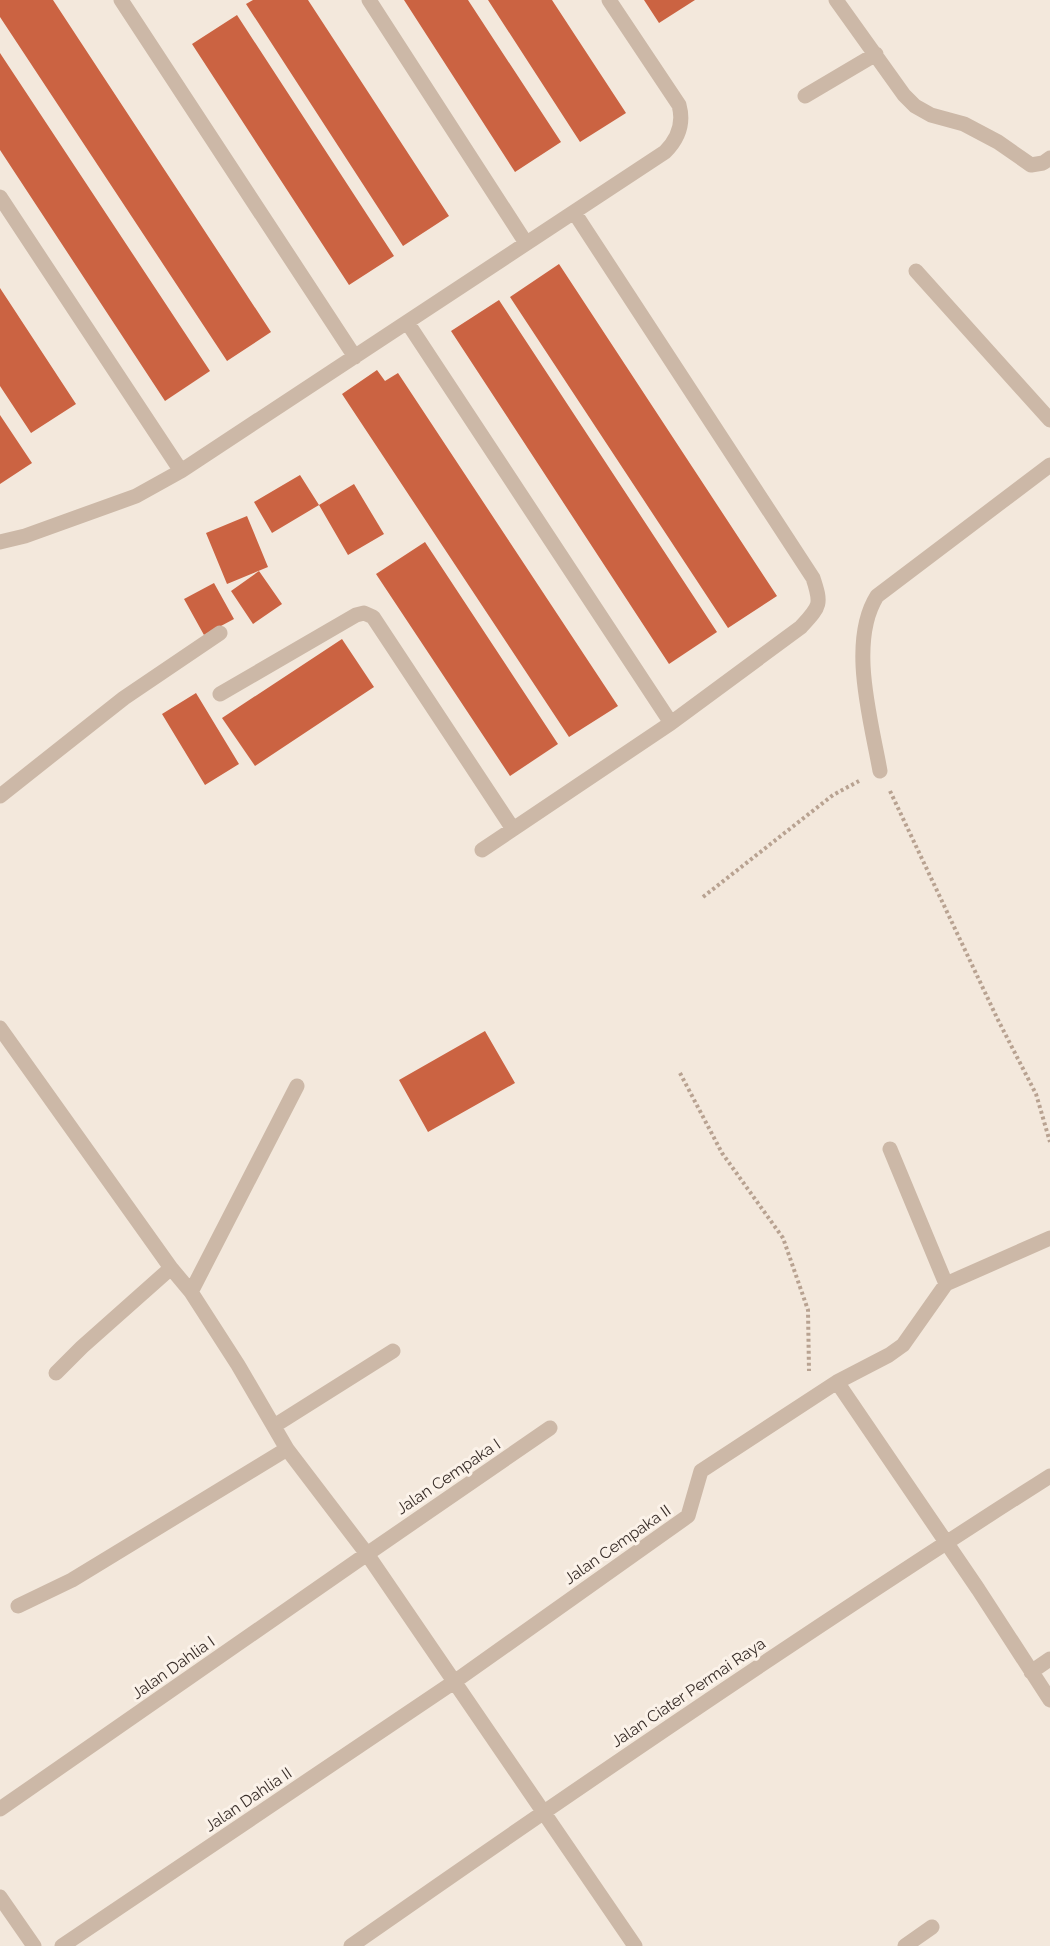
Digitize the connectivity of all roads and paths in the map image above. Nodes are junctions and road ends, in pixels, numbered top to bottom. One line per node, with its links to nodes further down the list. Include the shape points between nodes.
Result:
1 (121, 0): 13 (street)
2 (369, 0): 10 (street)
3 (609, 0): 9 (street, via 679,105 680,124 677,136 665,152)
4 (836, 0): 5 (street)
5 (876, 54): 6 (street); 7 (street, via 915,106 964,124 1031,165)
6 (805, 96)
7 (1050, 158)
8 (0, 197): 16 (street)
9 (574, 212): 10 (street); 20 (street, via 813,578 819,597 815,612 801,627)
10 (526, 243): 12 (street)
11 (916, 270): 14 (street)
12 (407, 322): 13 (street); 20 (street)
13 (355, 357): 16 (street)
14 (1050, 420)
15 (1050, 465): 21 (street, via 877,596 869,609 862,673)
16 (181, 471): 17 (street, via 135,496)
17 (0, 542)
18 (220, 633): 22 (street, via 124,698)
19 (220, 694): 23 (street, via 356,615 373,617)
20 (671, 723): 23 (street)
21 (880, 771): 25 (path, via 834,795); 29 (path, via 1036,1094)
22 (0, 796)
23 (513, 829): 24 (street)
24 (482, 850)
25 (703, 897)
26 (0, 1028): 32 (street)
27 (680, 1073): 38 (path, via 722,1153 783,1239 808,1310)
28 (297, 1086): 34 (street)
29 (1050, 1142)
30 (890, 1149): 33 (street)
31 (1050, 1238): 33 (street)
32 (171, 1268): 34 (street); 36 (street)
33 (946, 1284): 37 (street, Jalan Cempaka II, via 903,1345)
34 (191, 1292): 39 (street)
35 (393, 1351): 39 (street)
36 (56, 1373)
37 (837, 1382): 38 (street, Jalan Cempaka II); 43 (street)
38 (809, 1402): 48 (street, Jalan Cempaka II, via 701,1471 688,1516)
39 (274, 1426): 41 (street)
40 (550, 1428): 44 (street, Jalan Cempaka I)
41 (287, 1449): 44 (street); 45 (street, via 72,1580)
42 (1050, 1476): 43 (street, Jalan Ciater Permai Raya)
43 (946, 1542): 47 (street); 51 (street, Jalan Ciater Permai Raya)
44 (366, 1554): 48 (street); 50 (street, Jalan Dahlia I)
45 (18, 1606)
46 (1050, 1659): 47 (street)
47 (1031, 1672): 49 (street)
48 (454, 1682): 51 (street); 55 (street, Jalan Dahlia II)
49 (1050, 1700)
50 (0, 1809)
51 (543, 1811): 56 (street, Jalan Ciater Permai Raya); 57 (street)
52 (0, 1897): 54 (street)
53 (932, 1927): 58 (street)
54 (34, 1946)
55 (62, 1946)
56 (351, 1946)
57 (635, 1946)
58 (905, 1946)

